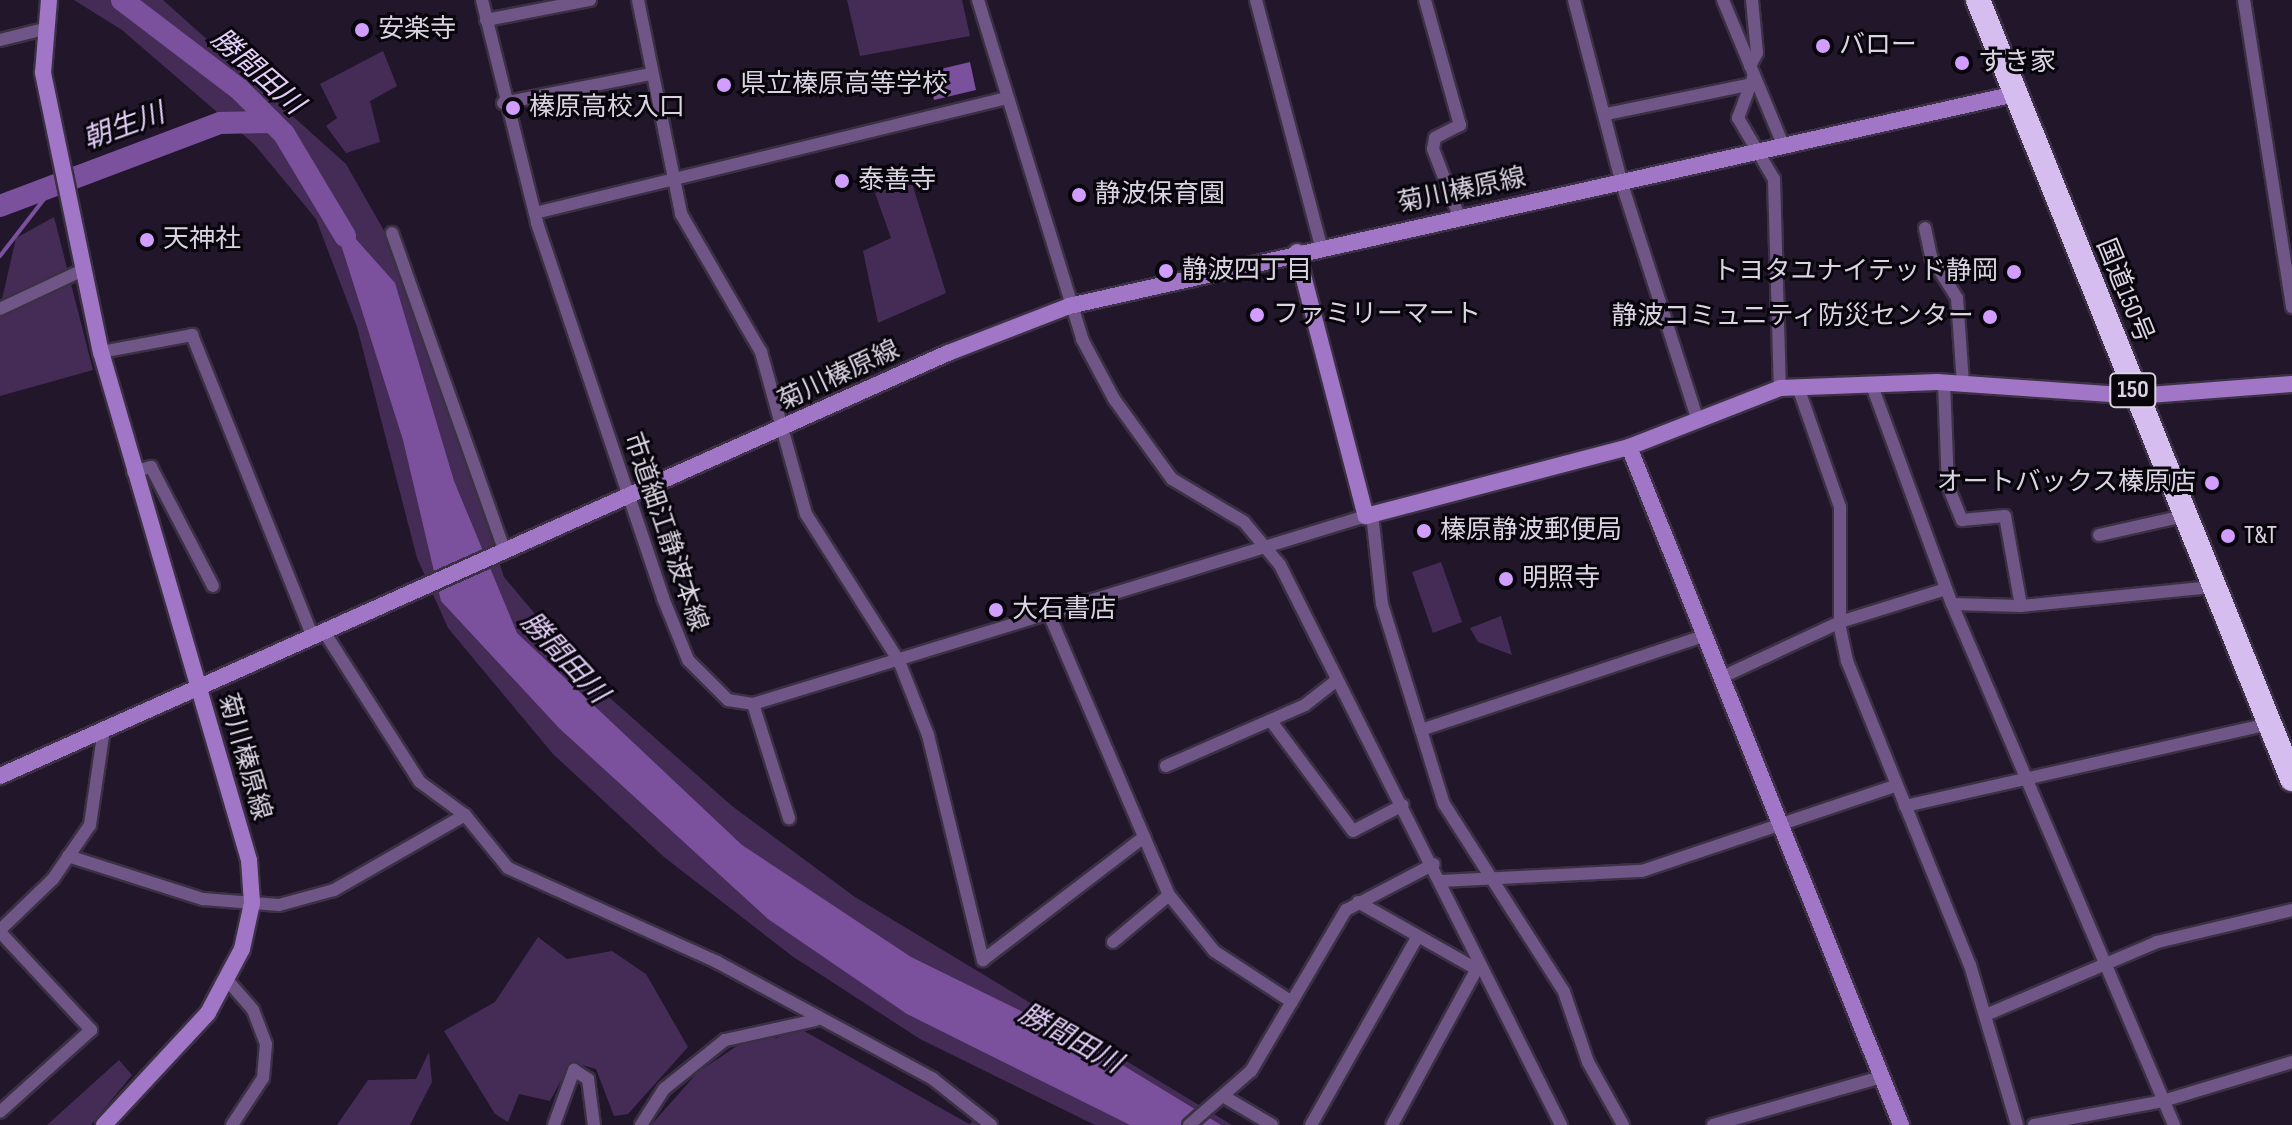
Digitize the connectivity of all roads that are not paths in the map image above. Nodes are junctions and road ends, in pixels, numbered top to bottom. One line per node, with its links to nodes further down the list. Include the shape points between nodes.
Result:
1 (482, 0): 13 (street, 市道細江静波本線)
2 (590, 0): 13 (street)
3 (638, 0): 15 (street)
4 (978, 0): 18 (street)
5 (1256, 0): 29 (street)
6 (1425, 0): 26 (street, via 1460,125 1432,144)
7 (1574, 0): 20 (street)
8 (1723, 0): 16 (street)
9 (1752, 0): 16 (street, via 1757,53)
10 (1978, 0): 17 (highway, 国道150号 / 150)
11 (2244, 0): 33 (street)
12 (46, 15): 14 (street); 31 (street, via 43,73)
13 (486, 20): 19 (street, 市道細江静波本線)
14 (0, 40)
15 (651, 74): 19 (street); 23 (street)
16 (1750, 75): 20 (street); 21 (street); 22 (street, via 1739,125)
17 (2015, 94): 21 (street, 菊川榛原線); 42 (highway, 国道150号 / 150)
18 (1003, 99): 23 (street); 32 (street)
19 (503, 103): 25 (street, 市道細江静波本線)
20 (1607, 114): 24 (street)
21 (1783, 145): 22 (street, 菊川榛原線)
22 (1761, 150): 24 (street, 菊川榛原線); 41 (street, via 1774,179)
23 (672, 181): 25 (street); 44 (street, via 681,214 761,352)
24 (1621, 181): 26 (street, 菊川榛原線); 43 (street)
25 (535, 213): 47 (street, 市道細江静波本線)
26 (1459, 216): 29 (street, 菊川榛原線)
27 (1925, 228): 38 (street, via 1931,257 1957,298)
28 (392, 233): 52 (street)
29 (1321, 246): 30 (street, 菊川榛原線)
30 (1297, 252): 32 (street, 菊川榛原線); 48 (street)
31 (83, 270): 34 (street); 35 (street)
32 (1069, 306): 44 (street, 菊川榛原線); 51 (street, via 1114,399 1172,479)
33 (2292, 307)
34 (0, 309)
35 (101, 352): 46 (street); 60 (street, via 192,335)
36 (1871, 383): 37 (street); 40 (street); 55 (street)
37 (1944, 383): 38 (street); 57 (street, via 1948,486 1962,520 2005,516)
38 (1963, 384): 42 (street)
39 (2292, 384): 42 (street)
40 (1798, 387): 41 (street); 59 (street, via 1840,507)
41 (1780, 388): 43 (street)
42 (2136, 396): 49 (highway, 国道150号 / 150)
43 (1697, 418): 45 (street)
44 (780, 429): 47 (street, 菊川榛原線); 62 (street, via 806,514)
45 (1629, 447): 48 (street); 61 (street)
46 (133, 472): 53 (street, via 151,467); 65 (street)
47 (628, 497): 52 (street, 菊川榛原線); 66 (street, 市道細江静波本線, via 688,660 728,700)
48 (1369, 515): 51 (street); 69 (street, via 1382,604)
49 (2183, 516): 50 (street); 54 (highway, 国道150号 / 150)
50 (2099, 535)
51 (1264, 542): 58 (street); 64 (street)
52 (504, 549): 60 (street, 菊川榛原線)
53 (213, 586)
54 (2211, 587): 57 (street); 68 (highway, 国道150号 / 150)
55 (1946, 589): 56 (street); 59 (street)
56 (1952, 604): 57 (street); 74 (street)
57 (2021, 606)
58 (1049, 614): 62 (street); 81 (street)
59 (1840, 622): 63 (street); 75 (street)
60 (317, 633): 65 (street, 菊川榛原線); 78 (street, via 420,782)
61 (1703, 636): 63 (street); 69 (street)
62 (899, 661): 66 (street); 81 (street, via 928,735 983,960)
63 (1720, 678): 80 (street)
64 (1336, 681): 67 (street); 76 (street)
65 (199, 685): 70 (street); 88 (street, 菊川榛原線, via 249,860)
66 (753, 704): 79 (street)
67 (1271, 721): 71 (street); 76 (street, via 1353,831)
68 (2269, 724): 73 (highway, 国道150号 / 150); 74 (street)
69 (1421, 730): 84 (street, via 1457,835)
70 (103, 736): 72 (street); 82 (street, via 90,825)
71 (1166, 766)
72 (0, 776)
73 (2292, 779)
74 (2026, 783): 77 (street); 94 (street)
75 (1894, 786): 77 (street); 80 (street)
76 (1403, 805): 83 (street)
77 (1905, 806): 98 (street)
78 (465, 815): 88 (street, via 334,890 279,905); 99 (street, via 508,868 717,962)
79 (789, 818)
80 (1780, 828): 84 (street, via 1642,871); 101 (street)
81 (1144, 837): 86 (street)
82 (68, 856): 88 (street, via 142,883); 90 (street)
83 (1434, 864): 85 (street); 87 (street)
84 (1489, 879): 85 (street); 116 (street, via 1564,992 1588,1062)
85 (1442, 881): 93 (street)
86 (1169, 895): 92 (street); 97 (street, via 1214,951)
87 (1358, 902): 91 (street); 97 (street, via 1346,910)
88 (252, 903): 96 (street, 菊川榛原線)
89 (2292, 910): 94 (street, via 2157,942)
90 (0, 931): 104 (street, via 91,1030)
91 (1417, 938): 95 (street); 113 (street)
92 (1113, 942)
93 (1485, 964): 95 (street); 115 (street)
94 (2104, 966): 98 (street); 103 (street)
95 (1474, 974): 114 (street)
96 (228, 981): 105 (street, 菊川榛原線, via 208,1013); 106 (street, via 253,1010 266,1044 263,1078)
97 (1292, 1002): 102 (street, via 1251,1071)
98 (1986, 1015): 119 (street)
99 (816, 1020): 109 (street, via 725,1040 664,1089); 110 (street, via 933,1079)
100 (2292, 1062): 103 (street)
101 (1882, 1077): 117 (street); 118 (street)
102 (1220, 1099): 111 (street); 112 (street)
103 (2163, 1101): 120 (street); 121 (street)
104 (0, 1112)
105 (104, 1125)
106 (232, 1125)
107 (554, 1125): 108 (street, via 574,1070 588,1079)
108 (594, 1125)
109 (641, 1125)
110 (991, 1125)
111 (1189, 1125)
112 (1272, 1125)
113 (1311, 1125)
114 (1392, 1125)
115 (1561, 1125)
116 (1623, 1125)
117 (1713, 1125)
118 (1901, 1125)
119 (2017, 1125)
120 (2034, 1125)
121 (2174, 1125)

